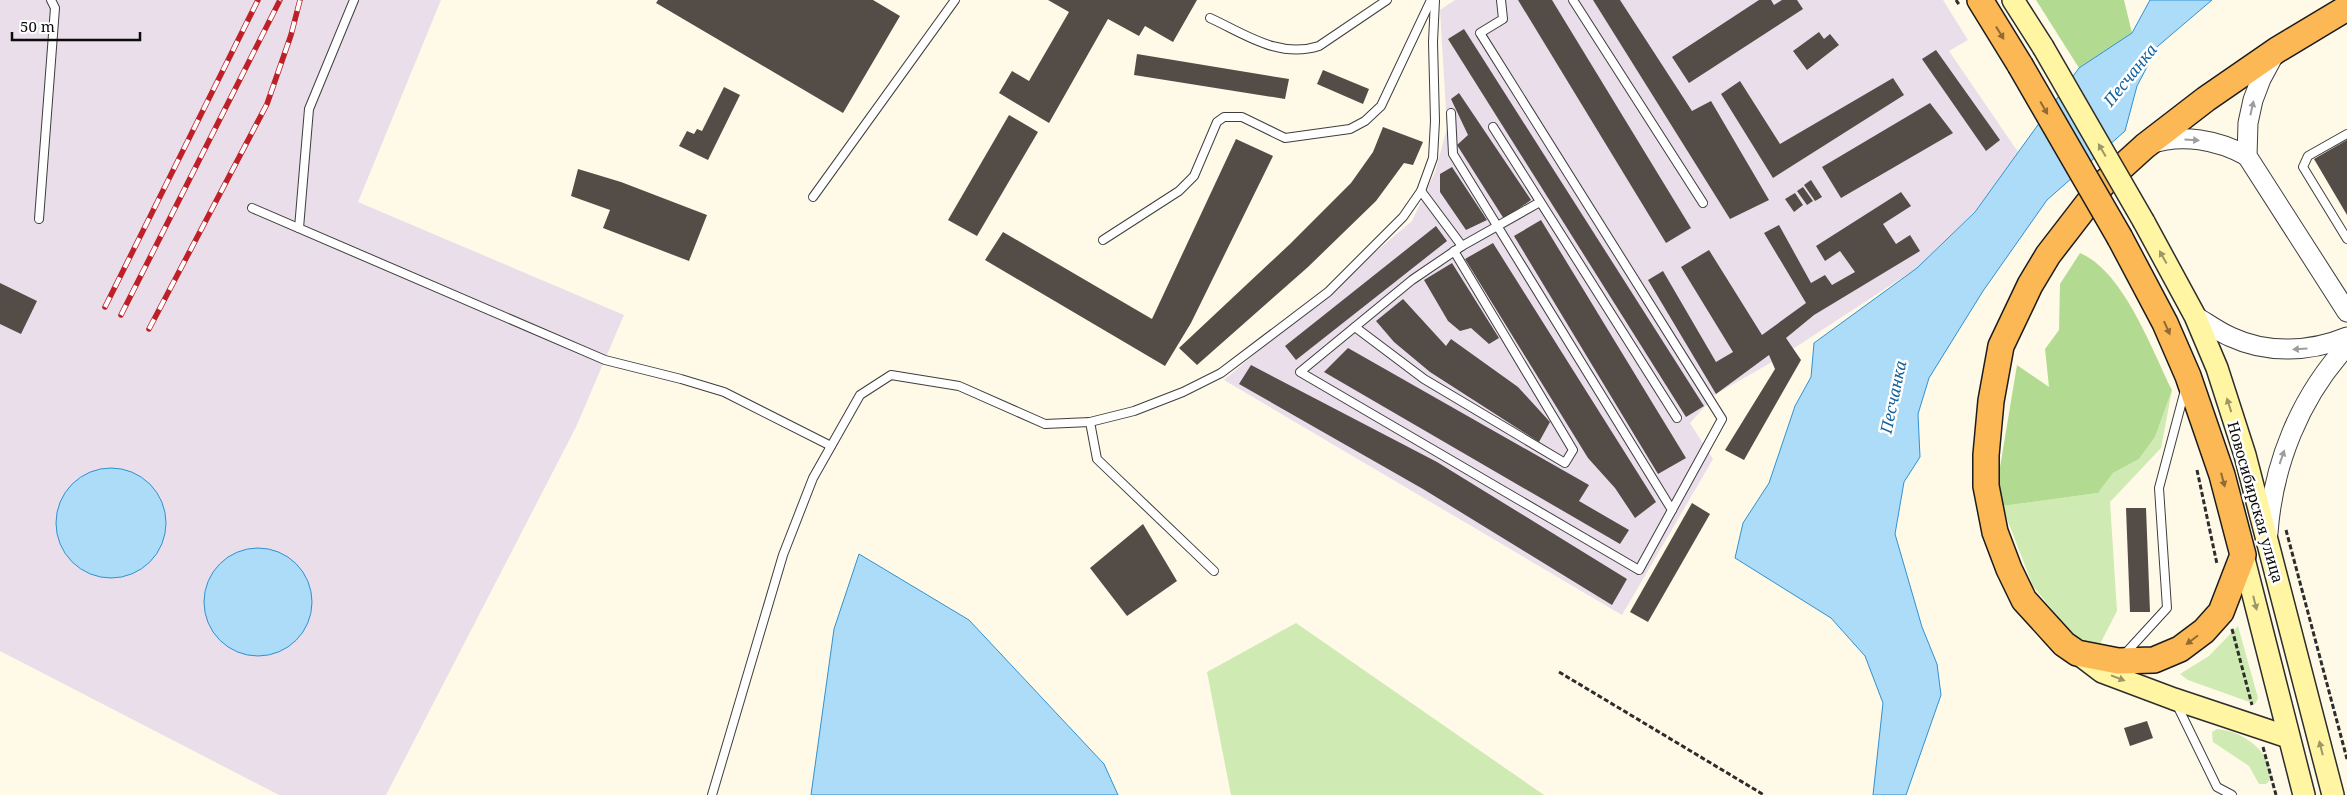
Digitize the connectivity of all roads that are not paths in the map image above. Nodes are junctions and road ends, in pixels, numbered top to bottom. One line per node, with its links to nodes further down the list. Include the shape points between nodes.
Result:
1 (51, 0): 24 (lane, via 55,8)
2 (354, 0): 26 (lane, via 309,110)
3 (955, 0): 20 (lane)
4 (1387, 0): 12 (lane, via 1319,46 1306,50 1277,49)
5 (1431, 0): 28 (lane, via 1381,106 1364,121 1350,129 1285,138 1242,117 1224,116 1217,122 1194,176)
6 (1436, 0): 19 (lane, via 1433,158)
7 (1501, 0): 40 (lane, via 1503,18 1480,34 1722,419)
8 (1573, 0): 22 (lane)
9 (1980, 0): 36 (highway, Новосибирская улица, one-way to 36, bridge, via 2120,238 2165,323)
10 (2013, 0): 32 (main road, Новосибирская улица, one-way to 10, bridge, via 2144,222)
11 (2347, 8): 13 (highway)
12 (1210, 18)
13 (2276, 50): 17 (highway); 18 (street, one-way to 13, via 2248,123 2254,100)
14 (1451, 113): 25 (lane, via 1453,154)
15 (1493, 127): 21 (lane)
16 (2347, 134): 27 (lane, via 2308,156 2303,167)
17 (2145, 146): 18 (street, one-way to 18, via 2162,140 2201,140); 44 (highway, via 2102,185 2048,255 2001,346 1990,400 1986,486 1995,532 2024,600 2064,644)
18 (2247, 156): 31 (street)
19 (1421, 191): 29 (lane); 38 (lane, via 1403,217 1328,292 1221,373 1134,411)
20 (814, 197)
21 (1540, 202): 25 (lane); 37 (lane)
22 (1703, 203)
23 (252, 208): 26 (lane)
24 (39, 219)
25 (1498, 226): 29 (lane); 40 (lane)
26 (299, 228): 39 (lane, via 605,360 724,392)
27 (2347, 239)
28 (1103, 240)
29 (1462, 246): 30 (lane)
30 (1454, 251): 33 (lane, via 1412,280); 33 (lane, via 1573,450 1565,463 1424,379)
31 (2347, 312)
32 (2195, 316): 34 (street, one-way to 32, via 2312,348 2269,348 2230,337); 41 (main road, Новосибирская улица, one-way to 32, via 2223,386)
33 (1355, 327): 40 (lane, via 1300,372 1639,570)
34 (2347, 337)
35 (2347, 346): 41 (street, one-way to 35, via 2274,484 2288,441 2315,386)
36 (2188, 376): 42 (highway, Новосибирская улица, one-way to 42, via 2222,475); 45 (lane, via 2159,488 2167,608)
37 (1677, 418)
38 (1090, 422): 39 (lane, via 1045,424 960,386 891,375 860,395); 43 (lane, via 1097,459)
39 (831, 446): 48 (lane, via 813,478 783,555)
40 (1672, 510)
41 (2268, 539): 51 (main road, Новосибирская улица, one-way to 41)
42 (2243, 555): 45 (highway, one-way to 45, via 2221,612 2204,631 2180,649 2154,660); 47 (main road, Новосибирская улица, one-way to 47)
43 (1214, 571)
44 (2077, 653): 45 (highway); 46 (main road, one-way to 46, via 2102,672)
45 (2118, 661)
46 (2174, 699): 47 (main road); 49 (lane, via 2217,787)
47 (2288, 737): 50 (main road, Новосибирская улица)
48 (712, 795)
49 (2232, 795)
50 (2304, 795)
51 (2332, 795)

